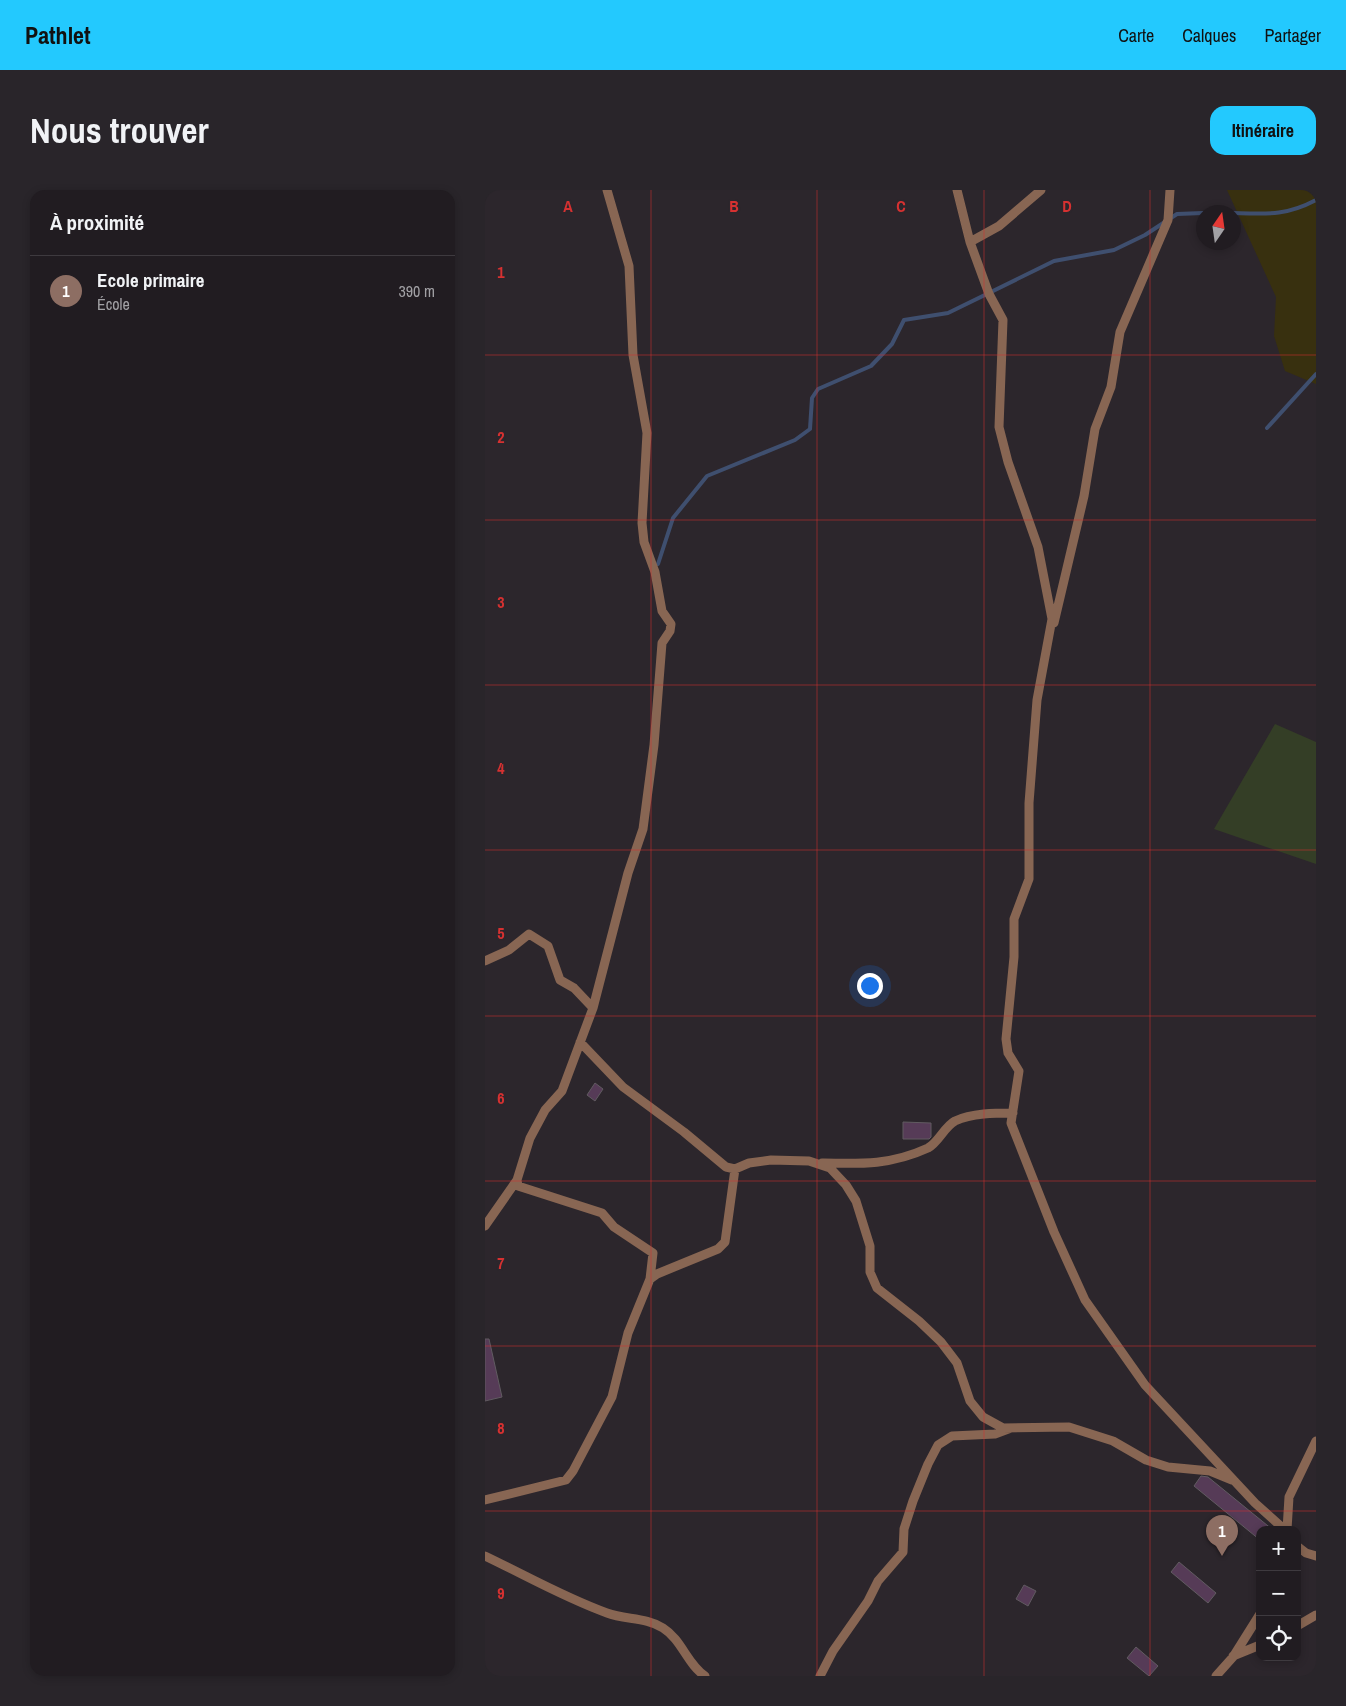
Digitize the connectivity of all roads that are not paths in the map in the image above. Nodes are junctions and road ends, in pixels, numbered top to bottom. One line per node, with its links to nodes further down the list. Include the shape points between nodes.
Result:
1 (607, 190): 8 (street, via 629,266 633,355 647,433 642,523 644,542 655,572 662,611 671,624 670,632 662,643 643,829 628,873)
2 (957, 190): 5 (street)
3 (1041, 190): 5 (street, via 999,226)
4 (1169, 190): 6 (street, via 1168,220 1120,332 1111,387 1095,429 1084,496)
5 (970, 242): 6 (street, via 989,294 1003,320 999,427 1038,547 1052,619)
6 (1049, 645): 10 (street, via 1037,700 1029,803 1029,879 1015,920 1006,1039 1008,1053 1019,1070)
7 (485, 961): 8 (street, via 509,950 529,934 548,946 560,980 575,988)
8 (593, 1008): 9 (street)
9 (580, 1042): 12 (street, via 623,1087 726,1167); 13 (street, via 562,1091 545,1110 531,1138)
10 (1013, 1112): 11 (street, via 990,1113 955,1121 931,1146 906,1157 875,1164); 18 (street, via 1014,1134 1085,1300 1145,1384)
11 (819, 1163): 12 (street, via 771,1160); 16 (street, via 830,1168 856,1201 869,1246 870,1272 877,1288 941,1342 957,1364 970,1400 983,1417 1003,1428)
12 (735, 1168): 15 (street, via 725,1242 718,1249)
13 (517, 1180): 14 (street); 15 (street, via 518,1186 602,1214 614,1227 653,1253)
14 (485, 1226)
15 (650, 1279): 19 (street, via 628,1333 612,1398 573,1472 566,1480)
16 (1013, 1427): 18 (street, via 1069,1427 1113,1441 1146,1460 1168,1467 1211,1471); 31 (street, via 995,1434 952,1436 939,1444 913,1501 904,1529 903,1552 878,1581)
17 (1316, 1441): 21 (street, via 1289,1497)
18 (1235, 1481): 20 (street)
19 (485, 1500)
20 (1282, 1526)
21 (1286, 1526)
22 (1301, 1549): 24 (street)
23 (485, 1556): 30 (street, via 609,1614 661,1626 676,1637 697,1670)
24 (1316, 1556)
25 (1316, 1615): 27 (street)
26 (1259, 1616): 29 (street)
27 (1301, 1624)
28 (1256, 1647): 29 (street)
29 (1233, 1656): 32 (street)
30 (705, 1676)
31 (820, 1676)
32 (1216, 1676)

